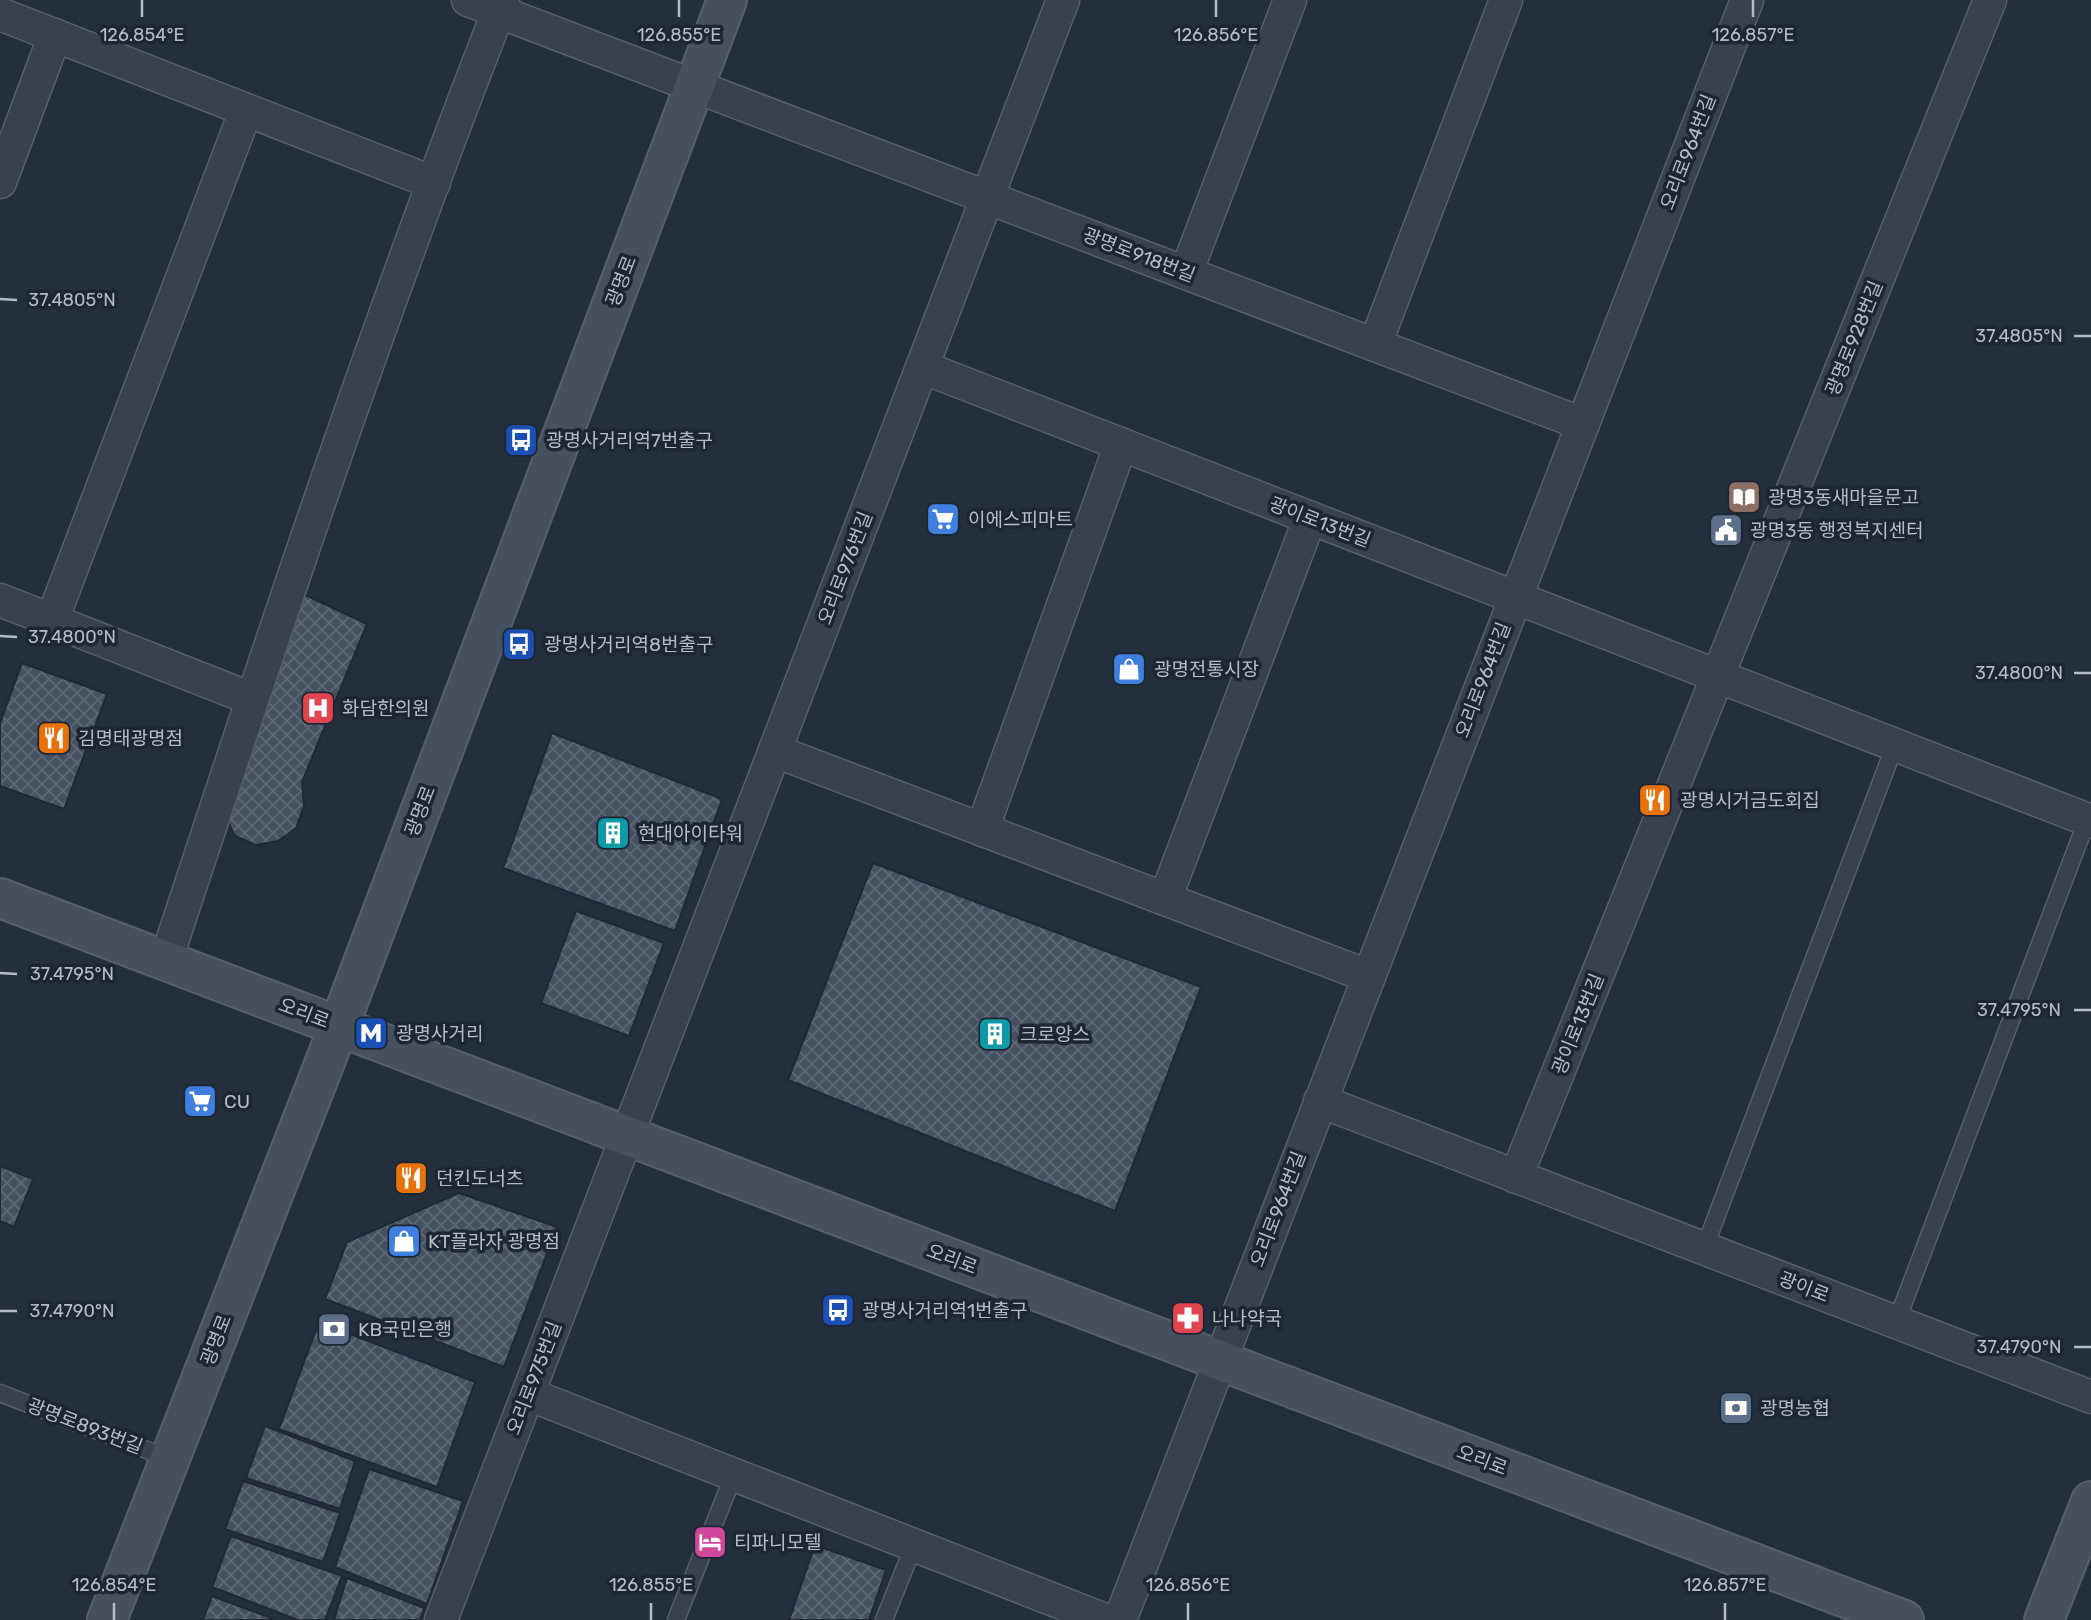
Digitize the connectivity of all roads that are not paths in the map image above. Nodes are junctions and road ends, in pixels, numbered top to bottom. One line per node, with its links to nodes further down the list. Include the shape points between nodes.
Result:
1 (468, 0): 8 (street, 광명로918번길)
2 (727, 0): 11 (main road, 광명로)
3 (1063, 0): 15 (street, 오리로976번길)
4 (1290, 0): 16 (street)
5 (1506, 0): 17 (street)
6 (1747, 0): 19 (street, 오리로964번길)
7 (1990, 0): 25 (street, 광명로928번길)
8 (501, 6): 11 (street, 광명로918번길); 14 (street)
9 (0, 14): 10 (street)
10 (55, 36): 12 (street); 13 (street)
11 (695, 85): 15 (street, 광명로918번길); 35 (main road, 광명로)
12 (246, 110): 14 (street); 24 (street)
13 (0, 182)
14 (434, 183): 26 (street)
15 (987, 197): 16 (street, 광명로918번길); 18 (street, 오리로976번길)
16 (1186, 273): 17 (street, 광명로918번길)
17 (1375, 345): 19 (street, 광명로918번길)
18 (922, 367): 20 (street, 광이로13번길); 28 (street, 오리로976번길)
19 (1583, 424): 22 (street, 오리로964번길)
20 (1121, 444): 21 (street, 광이로13번길); 30 (street)
21 (1310, 518): 22 (street, 광이로13번길); 32 (street)
22 (1515, 597): 25 (street, 광이로13번길); 34 (street, 오리로964번길)
23 (0, 600): 24 (street)
24 (52, 620): 26 (street)
25 (1718, 677): 27 (street, 광이로13번길); 38 (street, 광이로13번길)
26 (252, 699): 33 (street)
27 (1895, 745): 29 (street, 광이로13번길); 39 (lane)
28 (775, 751): 30 (street); 37 (street, 오리로976번길)
29 (2089, 821): 40 (lane, 광이로13번길)
30 (982, 830): 32 (street)
31 (0, 898): 33 (main road, 오리로)
32 (1165, 900): 34 (street)
33 (166, 960): 35 (main road, 오리로)
34 (1368, 976): 36 (street, 오리로964번길)
35 (339, 1026): 37 (main road, 오리로); 45 (main road, 광명로)
36 (1320, 1101): 38 (street, 광이로); 41 (street, 오리로964번길)
37 (627, 1135): 41 (main road, 오리로); 43 (street, 오리로975번길)
38 (1516, 1177): 39 (street, 광이로)
39 (1704, 1249): 40 (street, 광이로)
40 (1896, 1323): 44 (street, 광이로)
41 (1219, 1361): 54 (street, 오리로964번길); 55 (main road, 오리로)
42 (0, 1393): 45 (lane, 광명로893번길)
43 (528, 1394): 46 (street); 50 (street, 오리로975번길)
44 (2091, 1398)
45 (170, 1459): 49 (main road, 광명로)
46 (734, 1474): 48 (street); 51 (lane)
47 (2091, 1501): 56 (main road)
48 (914, 1545): 52 (lane); 53 (street)
49 (107, 1620)
50 (441, 1620)
51 (676, 1620)
52 (884, 1620)
53 (1105, 1620)
54 (1120, 1620)
55 (1904, 1620)
56 (2044, 1620)

